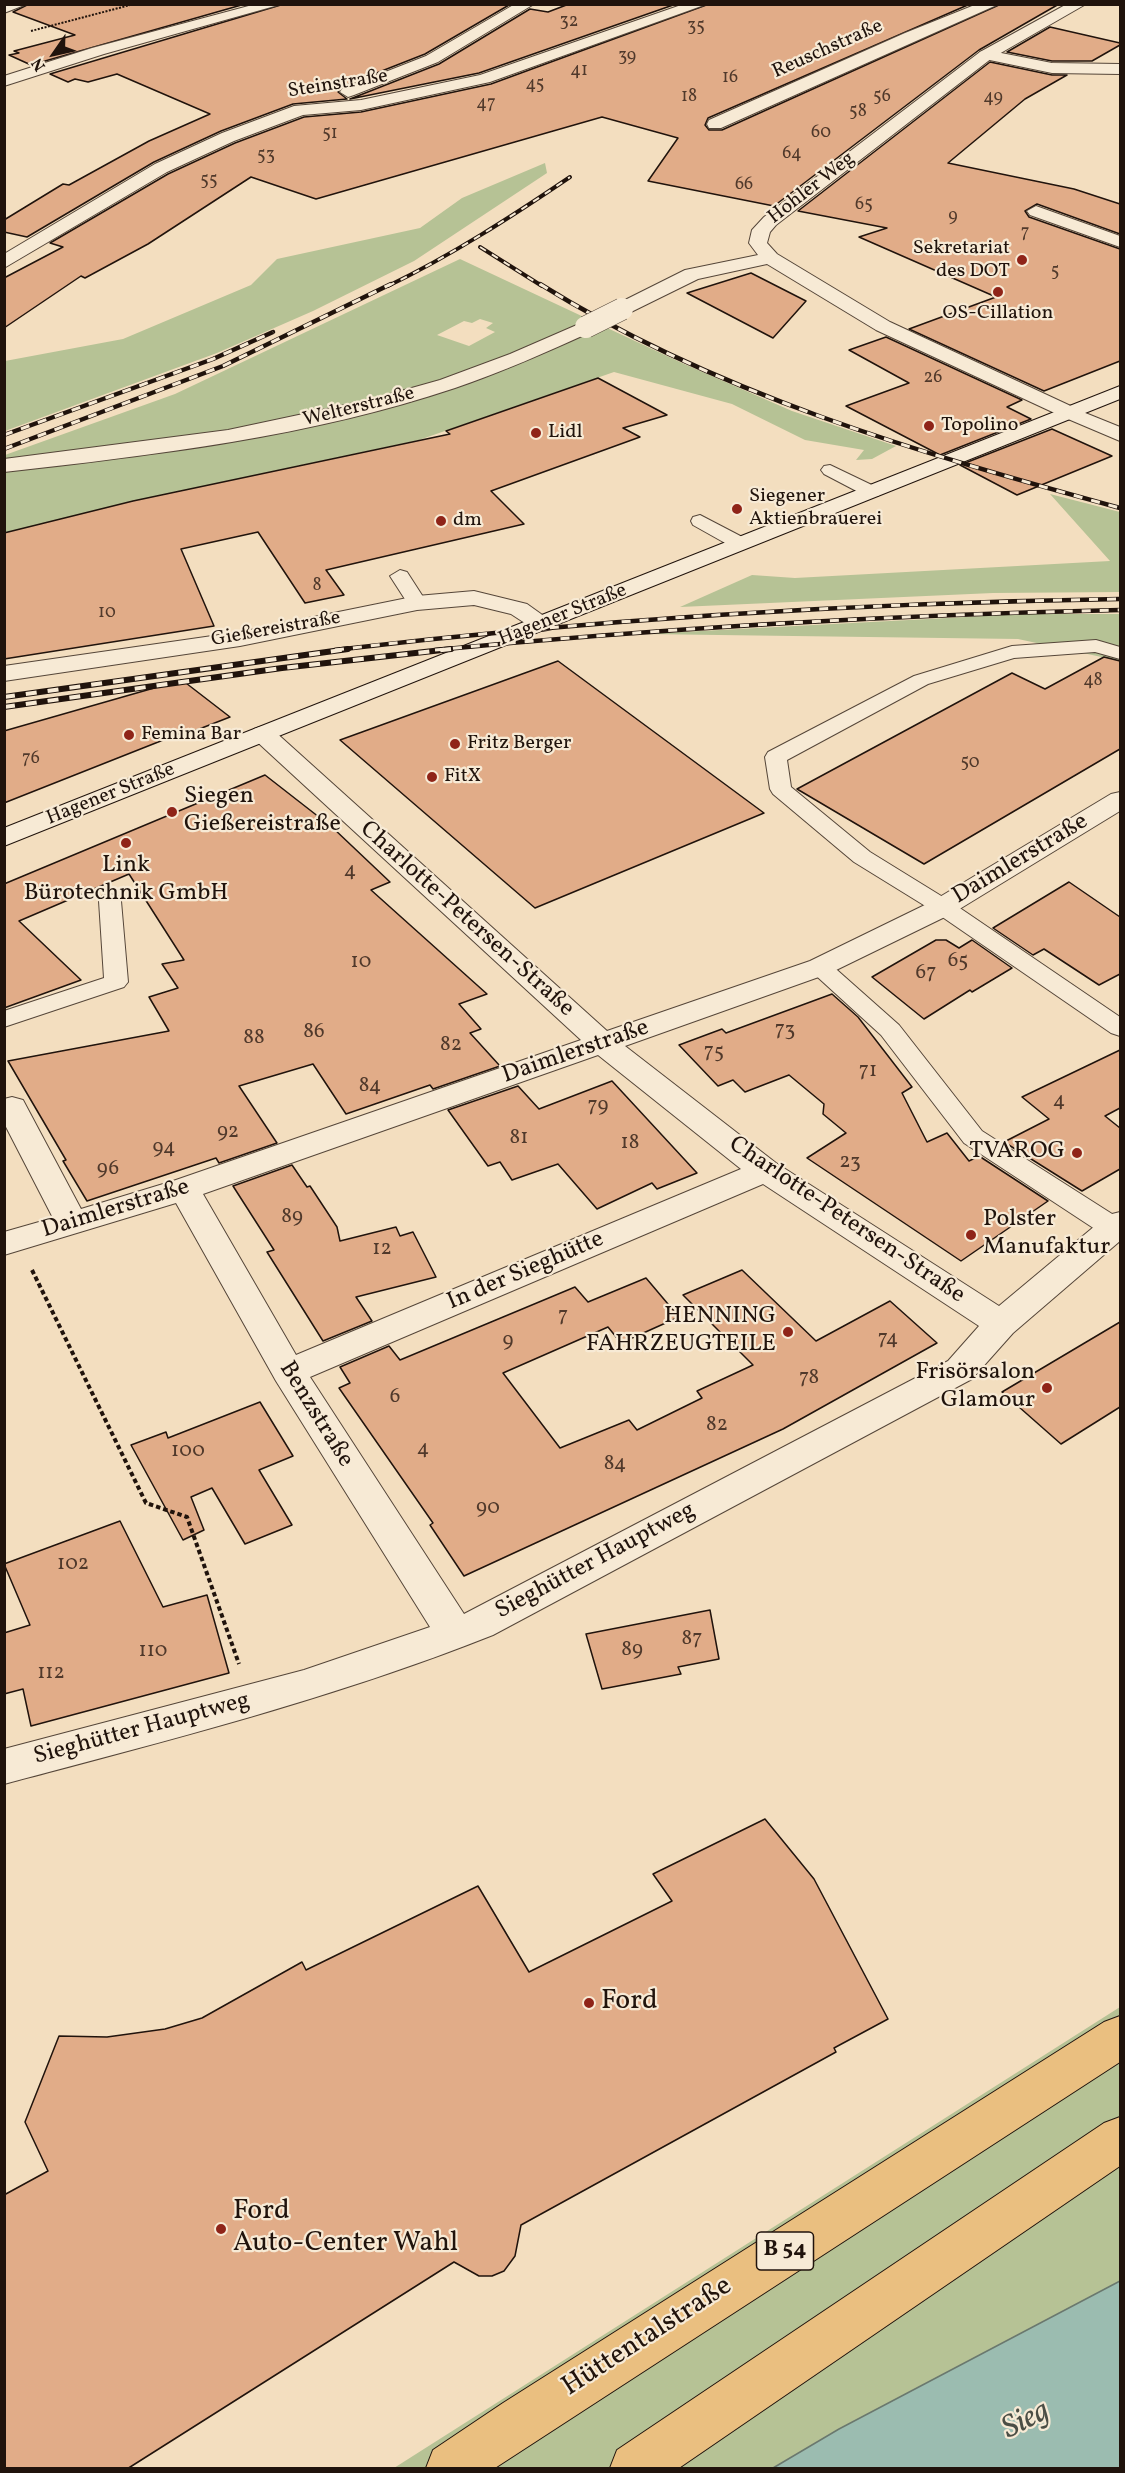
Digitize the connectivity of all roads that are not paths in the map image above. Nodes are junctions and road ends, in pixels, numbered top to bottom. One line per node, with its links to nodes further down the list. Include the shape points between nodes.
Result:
1 (20, 4): 7 (street)
2 (275, 4): 10 (street, via 98,51)
3 (526, 4): 11 (street, via 432,59)
4 (700, 4): 11 (street, Steinstraße, via 574,50 446,89 361,105)
5 (992, 4): 12 (street, Reuschstraße, via 910,36)
6 (1079, 4): 8 (street, Hohler Weg)
7 (4, 9)
8 (986, 55): 9 (street, via 1052,68); 15 (street, Hohler Weg, via 770,221 761,230)
9 (1120, 69)
10 (4, 81)
11 (300, 110): 16 (street, Steinstraße, via 160,168)
12 (715, 124)
13 (1036, 211): 14 (street)
14 (1120, 242)
15 (764, 251): 18 (street, Hohler Weg, via 883,326); 20 (street, Welterstraße, bridge, via 692,274 586,327 475,375 394,401 238,436)
16 (4, 262)
17 (1120, 392): 18 (street, Hagener Straße)
18 (1068, 412): 19 (street, Hohler Weg); 22 (street, Hagener Straße)
19 (1120, 435)
20 (4, 466)
21 (830, 470): 22 (lane)
22 (872, 492): 24 (street, Hagener Straße)
23 (700, 521): 24 (lane)
24 (741, 544): 27 (street, Hagener Straße)
25 (400, 576): 26 (lane)
26 (417, 603): 27 (street, Gießereistraße, via 474,598 519,609); 29 (street, Gießereistraße, via 240,639)
27 (543, 624): 30 (street, Hagener Straße)
28 (1120, 653): 34 (lane, via 1096,646 1011,652 921,680 776,757 781,789 862,856)
29 (4, 674)
30 (263, 734): 32 (street, Hagener Straße); 38 (street, Charlotte-Petersen-Straße)
31 (1120, 800): 34 (street, Daimlerstraße)
32 (4, 838)
33 (110, 901): 36 (lane, via 116,982)
34 (943, 907): 35 (street, Daimlerstraße); 37 (lane)
35 (820, 967): 38 (street, Daimlerstraße); 43 (lane, via 890,1030 973,1137)
36 (4, 1019)
37 (1120, 1028)
38 (603, 1044): 40 (street, Charlotte-Petersen-Straße); 41 (street, Daimlerstraße)
39 (12, 1107): 42 (street)
40 (765, 1171): 45 (street, Charlotte-Petersen-Straße); 46 (street, In der Sieghütte)
41 (184, 1189): 42 (street, Daimlerstraße); 46 (street, Benzstraße)
42 (72, 1223): 44 (street, Daimlerstraße)
43 (1117, 1226): 45 (street, Sieghütter Hauptweg)
44 (11, 1242)
45 (1001, 1324): 47 (street, Sieghütter Hauptweg, via 960,1370)
46 (288, 1372): 47 (street, Benzstraße)
47 (456, 1634): 48 (street, Sieghütter Hauptweg, via 424,1648 252,1700)
48 (4, 1767)
49 (1120, 2037): 51 (highway, Hüttentalstraße / B 54)
50 (1120, 2139): 52 (highway)
51 (451, 2469)
52 (635, 2469)

